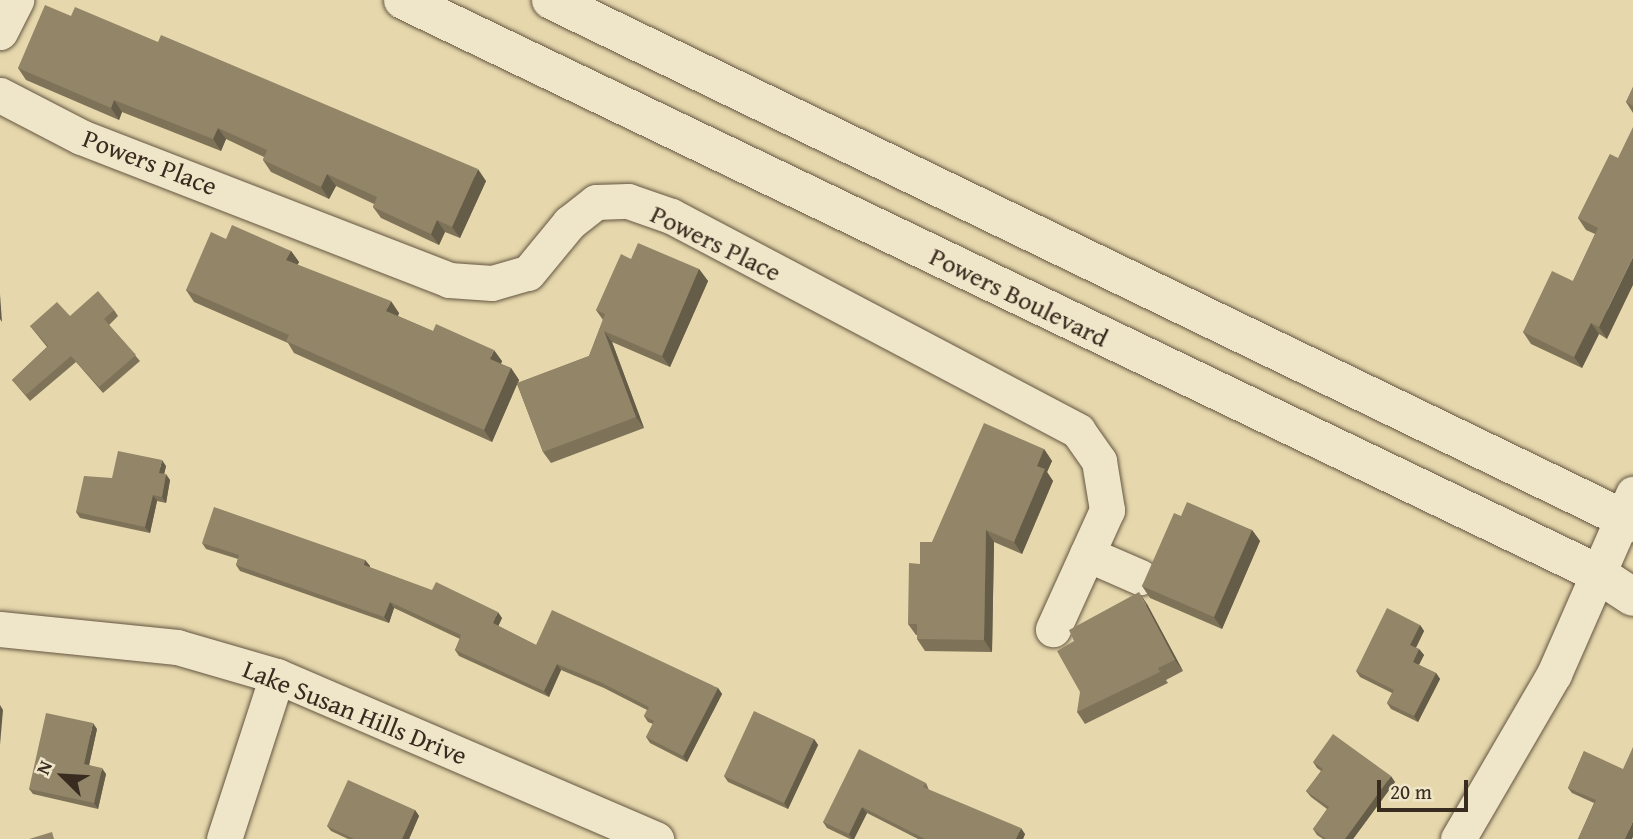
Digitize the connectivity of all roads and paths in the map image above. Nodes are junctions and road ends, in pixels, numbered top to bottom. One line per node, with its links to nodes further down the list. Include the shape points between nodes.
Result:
1 (16, 0): 4 (street)
2 (404, 0): 8 (main road, Powers Boulevard)
3 (551, 0): 6 (main road)
4 (0, 32)
5 (0, 95): 7 (street, Powers Place, via 81,137 449,280 492,283 528,273 569,223 596,202 628,201 671,216 1078,430 1099,461 1107,510)
6 (1629, 511): 8 (street)
7 (1087, 554): 9 (street); 12 (street, Powers Place)
8 (1595, 572): 10 (main road, Powers Boulevard); 16 (street, via 1554,674)
9 (1140, 577)
10 (1633, 597)
11 (0, 629): 13 (street, Lake Susan Hills Drive, via 177,648)
12 (1053, 629)
13 (277, 676): 14 (street); 15 (street, Lake Susan Hills Drive)
14 (224, 839)
15 (656, 839)
16 (1458, 839)

